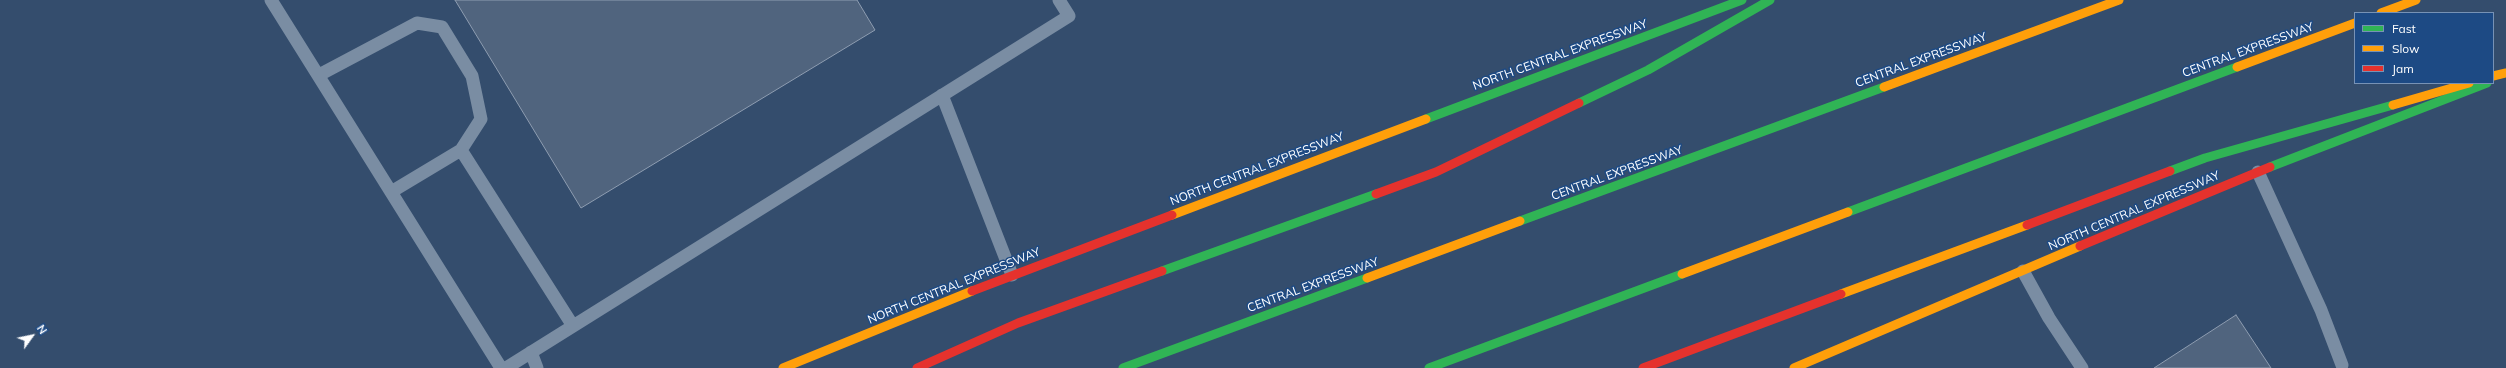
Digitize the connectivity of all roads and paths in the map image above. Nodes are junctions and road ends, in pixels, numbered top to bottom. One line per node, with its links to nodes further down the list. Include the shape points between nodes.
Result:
1 (271, 0): 10 (lane)
2 (1059, 0): 16 (lane, via 1069,16)
3 (1742, 0): 21 (main road, NORTH CENTRAL EXPRESSWAY)
4 (1770, 0): 29 (main road, via 1648,70 1436,172 1018,323)
5 (2119, 0): 30 (main road, CENTRAL EXPRESSWAY)
6 (2416, 0): 7 (main road)
7 (2384, 12)
8 (2354, 23): 31 (main road, CENTRAL EXPRESSWAY)
9 (2506, 72): 11 (main road)
10 (319, 75): 17 (lane, via 417,23 442,26 472,76 481,119); 19 (lane)
11 (2494, 76)
12 (2506, 76): 13 (main road)
13 (2494, 81)
14 (2465, 84): 32 (main road, via 2205,158)
15 (2484, 84): 18 (main road, NORTH CENTRAL EXPRESSWAY)
16 (942, 96): 21 (lane); 22 (lane)
17 (461, 150): 19 (lane); 22 (lane)
18 (2258, 172): 20 (main road, NORTH CENTRAL EXPRESSWAY); 24 (lane, via 2321,310)
19 (391, 192): 25 (lane)
20 (2023, 271): 33 (main road, NORTH CENTRAL EXPRESSWAY); 34 (lane, via 2049,318)
21 (1012, 275): 28 (main road, NORTH CENTRAL EXPRESSWAY)
22 (573, 326): 23 (lane)
23 (531, 352): 26 (lane); 27 (lane)
24 (2342, 365)
25 (501, 368)
26 (506, 368)
27 (537, 368)
28 (783, 368)
29 (917, 368)
30 (1123, 368)
31 (1429, 368)
32 (1642, 368)
33 (1794, 368)
34 (2082, 368)

